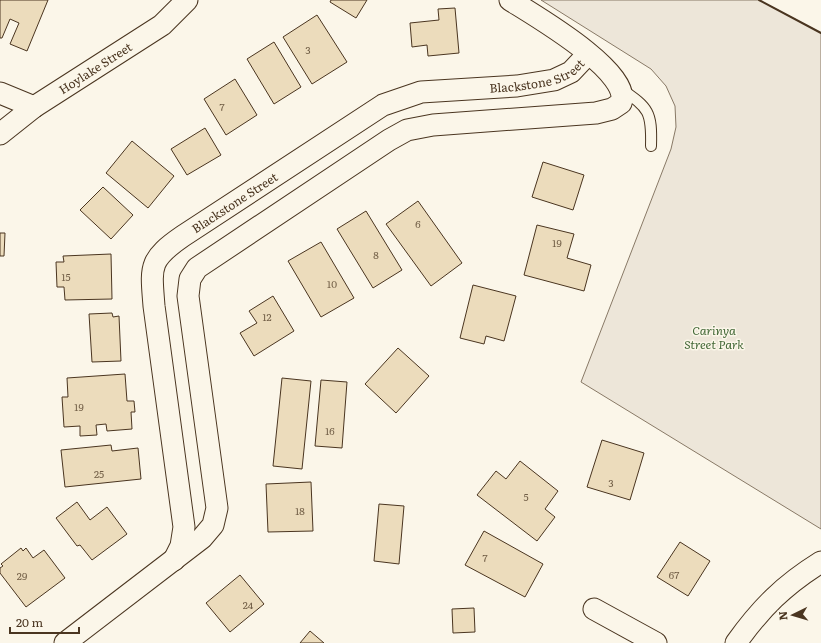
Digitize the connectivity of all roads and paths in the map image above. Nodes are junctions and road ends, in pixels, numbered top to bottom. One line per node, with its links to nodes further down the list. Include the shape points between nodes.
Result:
1 (187, 0): 6 (street, Hoylake Street, via 162,25)
2 (510, 0): 3 (street, via 550,25)
3 (588, 54): 4 (street, Blackstone Street, via 609,71); 9 (street, Blackstone Street, via 571,72 547,81 517,86 421,92 383,105 183,236 158,256 154,262 153,272 154,306 184,527 181,546)
4 (621, 89): 8 (lane, via 647,110 651,122); 9 (street, Blackstone Street, via 621,103 606,112 433,125 407,130 388,140 197,268 190,279 188,296 217,514 207,533)
5 (0, 93): 6 (street)
6 (34, 107): 7 (street, Hoylake Street)
7 (0, 134)
8 (651, 146)
9 (174, 560): 12 (street, Blackstone Street)
10 (821, 562): 14 (street, via 804,572 766,604)
11 (594, 609): 13 (street)
12 (66, 643)
13 (656, 643)
14 (736, 643)

